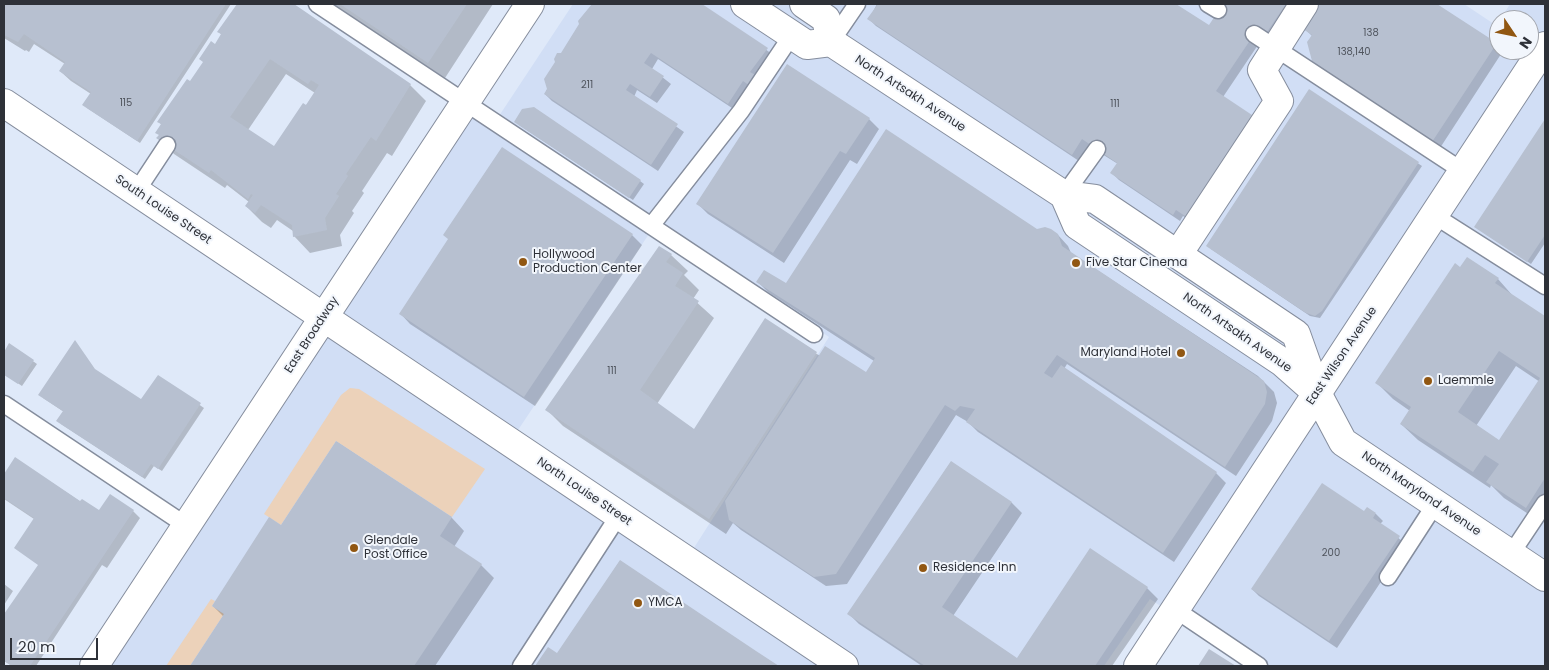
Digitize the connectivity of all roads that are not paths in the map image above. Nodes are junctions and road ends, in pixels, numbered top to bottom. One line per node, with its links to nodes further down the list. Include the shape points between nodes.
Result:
1 (317, 4): 12 (lane)
2 (530, 4): 12 (street, East Broadway)
3 (744, 4): 7 (street)
4 (804, 4): 9 (street, via 826,19)
5 (857, 4): 9 (lane)
6 (1304, 4): 8 (street)
7 (792, 35): 9 (street, via 807,45); 19 (lane, via 741,111)
8 (1265, 41): 15 (lane); 20 (street, via 1262,70 1279,101)
9 (831, 42): 17 (street, North Artsakh Avenue)
10 (1545, 46): 15 (street, East Wilson Avenue)
11 (4, 102): 16 (street, South Louise Street)
12 (466, 102): 19 (lane); 22 (street, East Broadway)
13 (167, 145): 16 (lane)
14 (1096, 149): 17 (lane)
15 (1464, 172): 18 (street, East Wilson Avenue)
16 (136, 192): 22 (street, South Louise Street)
17 (1064, 195): 24 (street, North Artsakh Avenue, via 1095,199 1296,334)
18 (1435, 216): 21 (lane); 24 (street, East Wilson Avenue)
19 (651, 226): 23 (lane)
20 (1186, 242)
21 (1545, 286)
22 (322, 318): 28 (street, North Louise Street); 29 (street, East Broadway)
23 (814, 334)
24 (1317, 393): 26 (street, North Maryland Avenue, via 1343,442); 33 (street, East Wilson Avenue)
25 (4, 404): 29 (lane)
26 (1436, 503): 30 (street, North Maryland Avenue); 31 (lane)
27 (1545, 503): 30 (lane)
28 (619, 515): 35 (lane); 36 (street, North Louise Street)
29 (186, 526): 34 (street, East Broadway)
30 (1511, 554): 32 (street, North Maryland Avenue)
31 (1388, 577)
32 (1545, 577)
33 (1176, 610): 37 (street, East Wilson Avenue); 38 (lane)
34 (94, 666)
35 (521, 666)
36 (844, 666)
37 (1138, 666)
38 (1259, 666)

